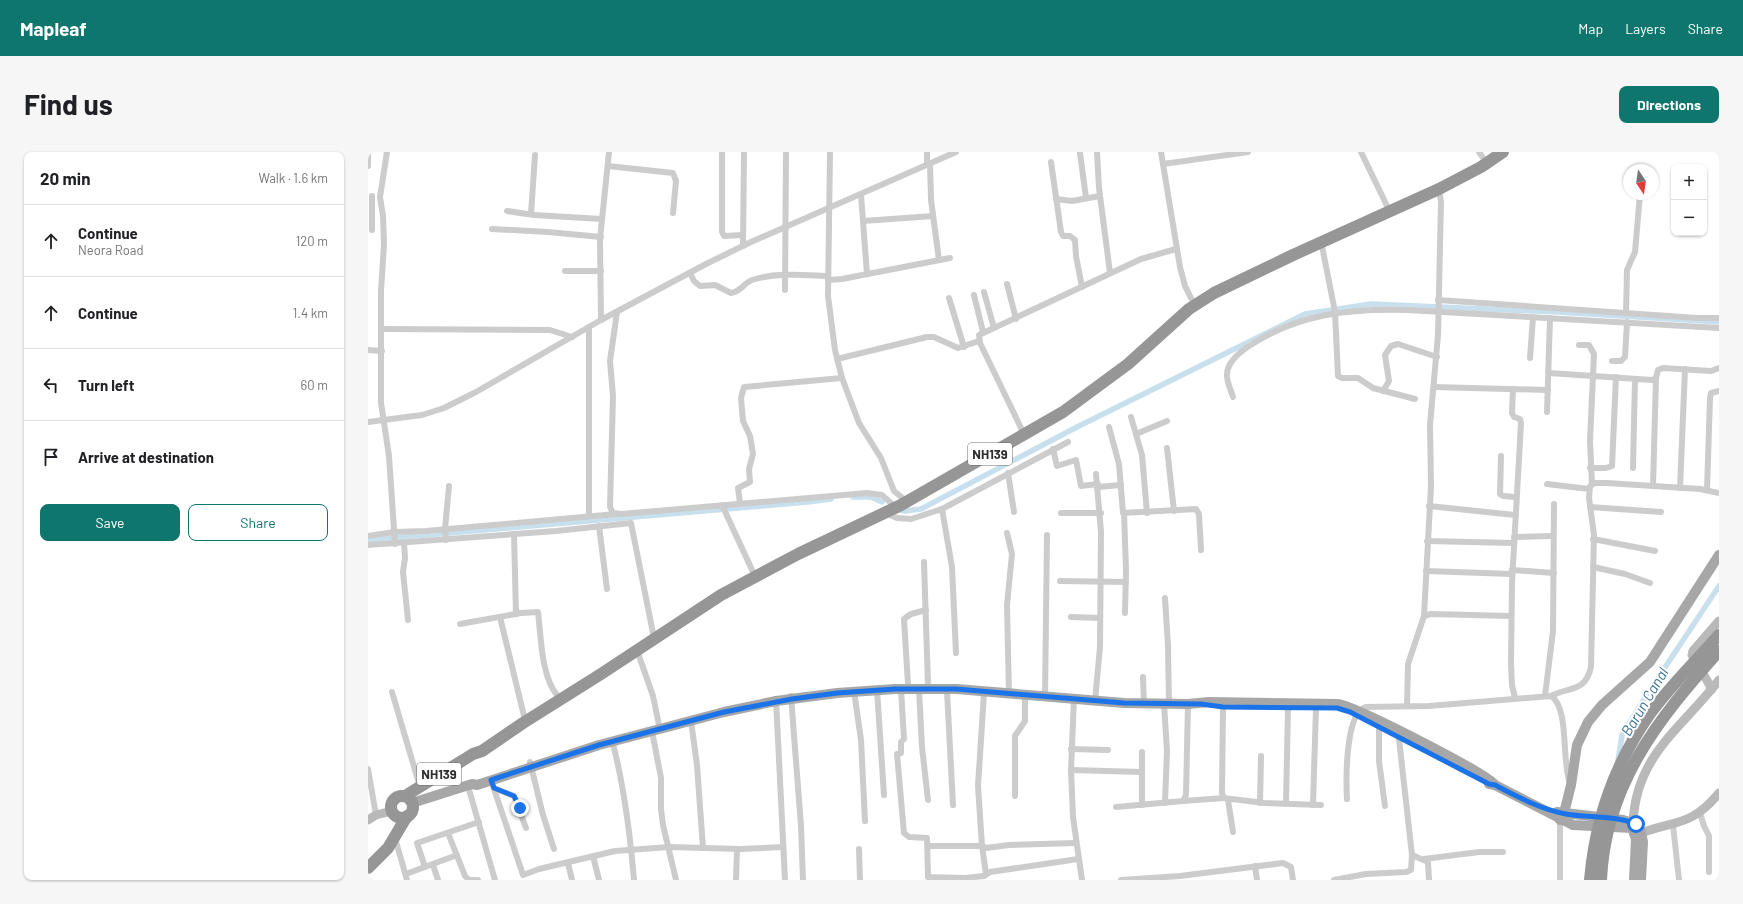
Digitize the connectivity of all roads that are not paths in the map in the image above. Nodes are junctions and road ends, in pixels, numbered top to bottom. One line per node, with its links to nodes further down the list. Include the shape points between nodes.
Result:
1 (368, 152): 23 (street)
2 (387, 152): 29 (street)
3 (609, 152): 24 (street)
4 (722, 152): 44 (street, via 722,232 724,236)
5 (744, 152): 44 (street)
6 (786, 152): 41 (street)
7 (830, 152): 34 (street)
8 (927, 152): 22 (street)
9 (956, 152): 22 (street)
10 (1097, 152): 28 (street)
11 (1161, 152): 21 (street)
12 (1248, 152): 17 (street)
13 (1361, 152): 33 (street)
14 (1495, 152): 19 (highway, NH139)
15 (1503, 152): 25 (highway, NH139)
16 (1080, 153): 30 (street)
17 (1234, 153): 21 (street)
18 (534, 155): 37 (street)
19 (1482, 156): 33 (highway, NH139, via 1448,180)
20 (1051, 162): 31 (street)
21 (1163, 164): 48 (street)
22 (928, 165): 27 (street); 38 (street)
23 (368, 166)
24 (608, 166): 36 (street, via 673,173 676,182); 39 (street)
25 (1439, 190): 46 (highway, NH139); 64 (street, via 1441,202)
26 (369, 194): 29 (street); 43 (street)
27 (861, 195): 34 (street); 40 (street)
28 (1100, 196): 30 (street); 54 (street)
29 (380, 197): 82 (street, via 383,216)
30 (1086, 198): 31 (street, via 1072,201)
31 (1056, 199): 59 (street, via 1062,235 1075,240)
32 (1639, 200): 69 (street, via 1635,252 1627,270)
33 (1388, 208): 46 (highway, NH139)
34 (830, 209): 41 (street); 57 (street)
35 (507, 211): 37 (street)
36 (673, 213)
37 (531, 214): 39 (street)
38 (933, 216): 40 (street); 50 (street)
39 (602, 219): 45 (street)
40 (863, 221): 56 (street)
41 (786, 227): 47 (street); 55 (street)
42 (492, 229): 45 (street)
43 (372, 230)
44 (743, 235): 47 (street)
45 (601, 237): 52 (street)
46 (1321, 240): 65 (highway, NH139, via 1233,277); 67 (street)
47 (743, 246): 53 (street)
48 (1176, 249): 54 (street, via 1141,259); 65 (street)
49 (950, 258): 50 (street)
50 (939, 260): 56 (street)
51 (565, 271): 52 (street)
52 (601, 271): 76 (street)
53 (690, 273): 55 (street, via 700,286 714,285 731,293 739,291 744,284 753,280); 66 (street)
54 (1110, 273): 59 (street)
55 (785, 274): 57 (street); 60 (street)
56 (867, 274): 57 (street)
57 (828, 278): 92 (street, via 831,327)
58 (1007, 284): 74 (street)
59 (1082, 287): 74 (street)
60 (785, 290)
61 (984, 292): 80 (street)
62 (974, 295): 83 (street)
63 (949, 298): 87 (street)
64 (1438, 300): 68 (street); 70 (street)
65 (1193, 303): 115 (highway, NH139, via 1076,396); 135 (highway, NH139, via 1128,364 1063,412)
66 (617, 312): 76 (street); 150 (street, via 610,368 613,396 610,511)
67 (1335, 312): 68 (street, via 1377,309); 106 (street, via 1338,376 1358,378 1369,386); 107 (street, via 1296,322 1264,336 1242,352 1230,364 1226,373)
68 (1438, 312): 71 (street); 90 (street)
69 (1626, 313): 70 (street); 75 (street)
70 (1604, 316): 72 (street); 78 (street)
71 (1534, 317): 72 (street); 91 (street)
72 (1550, 318): 96 (street)
73 (1719, 318): 77 (street)
74 (1016, 319): 80 (street)
75 (1640, 319): 77 (street); 78 (street)
76 (602, 320): 79 (street)
77 (1677, 321): 81 (street)
78 (1628, 322): 93 (street, via 1625,357 1621,361)
79 (589, 328): 84 (street); 153 (street)
80 (994, 328): 83 (street)
81 (1719, 328)
82 (381, 329): 84 (street, via 550,330); 89 (street)
83 (983, 332): 85 (street, via 979,335)
84 (572, 337): 111 (street, via 444,408 422,415)
85 (979, 342): 87 (street); 115 (street)
86 (1579, 345): 97 (street, via 1589,346 1593,350)
87 (964, 348): 92 (street, via 927,337)
88 (368, 350): 89 (street)
89 (382, 351): 111 (street, via 381,403)
90 (1437, 357): 102 (street); 106 (street, via 1398,344 1391,346 1385,355 1389,381)
91 (1530, 358)
92 (837, 359): 99 (street)
93 (1612, 361)
94 (1719, 368): 95 (street, via 1711,371)
95 (1685, 369): 100 (street, via 1660,369); 131 (street)
96 (1549, 373): 97 (street); 104 (street)
97 (1593, 375): 98 (street); 121 (street)
98 (1616, 377): 101 (street); 121 (street, via 1612,464 1609,468)
99 (842, 378): 135 (street, via 859,423 881,458); 136 (street, via 752,385 742,389 743,421 750,436 753,454 749,469 750,482 738,488)
100 (1656, 378): 101 (street); 129 (street)
101 (1635, 379): 122 (street)
102 (1434, 387): 103 (street); 138 (street, via 1430,425)
103 (1513, 389): 104 (street); 134 (street, via 1512,413 1521,423)
104 (1548, 390): 109 (street)
105 (1719, 390): 132 (street, via 1711,393 1710,398)
106 (1383, 391): 108 (street)
107 (1234, 397)
108 (1416, 399)
109 (1548, 412)
110 (1131, 417): 116 (street)
111 (384, 420): 113 (street); 162 (street)
112 (1167, 421): 116 (street)
113 (368, 422)
114 (1109, 427): 128 (street, via 1117,454)
115 (1022, 430): 135 (highway, NH139)
116 (1136, 434): 149 (street, via 1144,468)
117 (1068, 442): 119 (street)
118 (1167, 448): 142 (street)
119 (1052, 449): 123 (street); 127 (street, via 1057,466 1076,460 1081,486)
120 (1501, 456): 134 (street, via 1500,494)
121 (1590, 468): 130 (street)
122 (1633, 468)
123 (1008, 473): 141 (street); 143 (street)
124 (1096, 474): 127 (street)
125 (1547, 484): 130 (street)
126 (450, 486): 156 (street)
127 (1098, 486): 128 (street); 147 (street)
128 (1121, 486): 148 (street)
129 (1653, 486): 130 (street, via 1607,483); 131 (street)
130 (1590, 487): 140 (street)
131 (1680, 488): 132 (street)
132 (1707, 490): 133 (street)
133 (1719, 493)
134 (1516, 497): 152 (street)
135 (899, 501): 136 (street, via 867,493); 146 (highway, NH139); 175 (highway, NH139)
136 (740, 503): 139 (street)
137 (1554, 504): 161 (street)
138 (1429, 506): 152 (street); 166 (street)
139 (723, 507): 145 (street); 175 (street)
140 (1590, 507): 144 (street); 163 (street)
141 (942, 509): 146 (street, via 911,519 897,518); 200 (street, via 953,574)
142 (1174, 511): 149 (street); 169 (street, via 1198,510)
143 (1014, 512)
144 (1661, 512)
145 (630, 513): 150 (street); 154 (street)
146 (884, 513): 182 (highway, NH139)
147 (1101, 513): 151 (street); 179 (street)
148 (1124, 513): 149 (street); 180 (street)
149 (1148, 513)
150 (616, 514): 153 (street)
151 (1061, 514)
152 (1515, 515): 165 (street)
153 (589, 516): 156 (street)
154 (631, 523): 155 (street); 196 (street)
155 (599, 526): 158 (street); 183 (street)
156 (445, 529): 162 (street); 164 (street)
157 (1007, 533): 211 (street, via 1012,554 1006,605)
158 (514, 534): 164 (street); 187 (street)
159 (1047, 534): 214 (street)
160 (368, 536): 162 (street)
161 (1553, 536): 165 (street); 177 (street)
162 (394, 538): 167 (street); 168 (street)
163 (1593, 539): 170 (street); 173 (street)
164 (446, 540): 167 (street)
165 (1514, 540): 166 (street); 176 (street)
166 (1427, 541): 174 (street)
167 (404, 543): 193 (street, via 403,572)
168 (368, 545)
169 (1201, 550)
170 (1655, 551)
171 (1719, 555): 248 (main road, via 1650,662 1602,705 1588,722 1577,745)
172 (924, 562): 185 (street)
173 (1593, 567): 181 (street); 215 (street, via 1592,654 1589,675 1583,684)
174 (1426, 571): 176 (street); 188 (street)
175 (753, 572): 182 (highway, NH139)
176 (1512, 572): 177 (street); 189 (street)
177 (1554, 574): 215 (street)
178 (1060, 581): 179 (street)
179 (1100, 581): 180 (street); 192 (street)
180 (1126, 582): 186 (street)
181 (1650, 583)
182 (736, 584): 196 (highway, NH139)
183 (607, 589)
184 (1165, 598): 222 (street, via 1168,646)
185 (926, 610): 203 (street, via 904,619); 204 (street)
186 (1125, 613)
187 (516, 614): 190 (street); 212 (street, via 538,612 550,687)
188 (1424, 616): 189 (street); 225 (street, via 1408,664)
189 (1512, 616): 218 (street, via 1512,675)
190 (500, 617): 195 (street); 230 (street)
191 (1070, 617): 192 (street)
192 (1100, 618): 220 (street)
193 (408, 620)
194 (1719, 621): 205 (street, via 1697,645 1692,655)
195 (460, 624)
196 (654, 635): 198 (highway, NH139); 212 (highway, NH139)
197 (1719, 635): 325 (highway, bridge, via 1650,715 1628,749 1604,806 1593,852)
198 (637, 650): 232 (street, via 648,681); 239 (highway, NH139, via 482,751)
199 (1719, 651): 326 (highway, bridge, via 1672,706 1638,755 1615,808)
200 (956, 653)
201 (1143, 677): 221 (street)
202 (1719, 680): 205 (street)
203 (904, 687): 204 (main road); 206 (main road); 216 (main road, via 854,687); 282 (street, via 904,740 901,742 901,753 897,754 903,829 909,837 926,836)
204 (924, 687): 207 (main road, via 948,686); 256 (street, via 920,731)
205 (1712, 689): 274 (street, via 1653,756 1636,796)
206 (877, 690): 208 (main road); 251 (street)
207 (952, 690): 210 (main road); 261 (street)
208 (854, 691): 216 (main road); 271 (street, via 862,752)
209 (392, 692): 249 (street)
210 (984, 693): 211 (main road); 283 (street, via 978,786)
211 (1009, 694): 213 (main road)
212 (557, 695): 230 (highway, NH139)
213 (1025, 695): 214 (main road); 252 (street, via 1025,721 1015,736)
214 (1045, 696): 217 (main road)
215 (1548, 696): 218 (street); 248 (street, via 1557,702 1561,713 1566,770)
216 (791, 697): 219 (main road); 316 (street)
217 (1074, 698): 220 (main road); 236 (street)
218 (1515, 698): 225 (street)
219 (776, 699): 231 (main road); 232 (main road, via 723,708); 285 (street)
220 (1095, 701): 221 (main road)
221 (1144, 703): 222 (main road)
222 (1166, 704): 223 (main road); 258 (street)
223 (1188, 704): 224 (main road); 257 (street, via 1187,789)
224 (1201, 704): 226 (main road); 229 (main road, via 1332,704 1344,705)
225 (1407, 706): 229 (street, via 1366,707)
226 (1223, 707): 227 (main road); 253 (street, via 1222,793)
227 (1288, 707): 228 (main road); 260 (street)
228 (1316, 708): 229 (main road, via 1342,709); 263 (street)
229 (1357, 713): 233 (main road); 247 (main road, via 1477,772); 254 (street, via 1346,762)
230 (524, 716): 239 (highway, NH139, via 476,749)
231 (691, 721): 232 (main road); 286 (street)
232 (655, 728): 234 (main road); 284 (street, via 661,773 661,809)
233 (1379, 728): 235 (main road); 265 (street, via 1379,761)
234 (612, 739): 241 (main road); 290 (street, via 620,770)
235 (1399, 739): 247 (main road); 294 (street)
236 (1071, 749): 237 (street); 243 (street)
237 (1108, 750)
238 (1142, 752): 244 (street)
239 (473, 754): 249 (highway, NH139)
240 (1261, 756): 259 (street)
241 (531, 764): 245 (main road); 246 (main road); 287 (street)
242 (368, 770): 270 (street)
243 (1071, 770): 244 (street); 281 (street)
244 (1142, 772): 262 (street)
245 (493, 784): 246 (main road); 276 (street, via 514,796); 299 (street, via 522,874)
246 (470, 785): 255 (main road); 272 (street)
247 (1495, 785): 269 (main road, via 1540,808)
248 (1571, 785): 269 (main road)
249 (420, 787): 255 (highway, NH139)
250 (1719, 793): 267 (street)
251 (884, 795)
252 (1015, 796)
253 (1226, 799): 257 (street); 259 (street); 277 (street)
254 (1347, 799)
255 (409, 800): 268 (highway, NH139, via 412,811); 268 (highway, NH139, via 399,796 394,799 391,805)
256 (928, 800)
257 (1183, 801): 258 (street)
258 (1166, 803): 262 (street)
259 (1260, 803): 260 (street)
260 (1286, 804): 263 (street)
261 (953, 805)
262 (1142, 805): 266 (street)
263 (1313, 805): 264 (street)
264 (1321, 805)
265 (1385, 806)
266 (1116, 807)
267 (1700, 813): 275 (street); 304 (street, via 1709,836)
268 (398, 815): 270 (street); 280 (highway, NH139); 291 (highway, NH139)
269 (1565, 816): 273 (main road, bridge); 273 (main road, bridge, via 1572,825); 324 (street)
270 (372, 818)
271 (865, 821)
272 (479, 822): 278 (street); 309 (street)
273 (1613, 822): 274 (main road); 279 (main road, via 1632,828)
274 (1633, 823): 279 (main road)
275 (1673, 825): 279 (street); 329 (street)
276 (526, 828)
277 (1233, 832)
278 (448, 833): 293 (street); 302 (street, via 417,843)
279 (1638, 833): 327 (main road); 328 (main road, via 1643,842)
280 (395, 838): 291 (highway, NH139); 305 (street)
281 (1076, 843): 283 (street, via 986,848); 296 (street)
282 (928, 846): 283 (street); 306 (street, via 928,877)
283 (982, 846): 306 (street)
284 (669, 847): 286 (street); 290 (street); 313 (street)
285 (783, 847): 288 (street); 315 (street)
286 (703, 848): 288 (street)
287 (554, 849)
288 (737, 849): 314 (street)
289 (859, 849): 317 (street)
290 (631, 850): 295 (street); 312 (street)
291 (382, 852): 298 (highway, NH139); 303 (highway, NH139)
292 (1503, 852): 297 (street, via 1479,852)
293 (457, 855): 300 (street); 308 (street, via 465,876 469,880)
294 (1412, 855): 297 (street); 322 (street, via 1412,868 1409,872 1366,874)
295 (593, 856): 299 (street); 311 (street)
296 (1078, 859): 306 (street); 318 (street)
297 (1424, 859): 323 (street, via 1429,865)
298 (368, 860)
299 (568, 863): 310 (street)
300 (433, 865): 302 (street); 307 (street)
301 (1255, 866): 319 (street, via 1180,876); 320 (street); 321 (street, via 1287,864 1291,867)
302 (425, 867): 305 (street)
303 (368, 868)
304 (1708, 872)
305 (406, 877)
306 (984, 877)
307 (438, 880)
308 (478, 880)
309 (495, 880)
310 (572, 880)
311 (599, 880)
312 (634, 880)
313 (676, 880)
314 (736, 880)
315 (785, 880)
316 (803, 880)
317 (860, 880)
318 (1082, 880)
319 (1121, 880)
320 (1257, 880)
321 (1293, 880)
322 (1334, 880)
323 (1429, 880)
324 (1560, 880)
325 (1590, 880)
326 (1601, 880)
327 (1634, 880)
328 (1641, 880)
329 (1680, 880)

